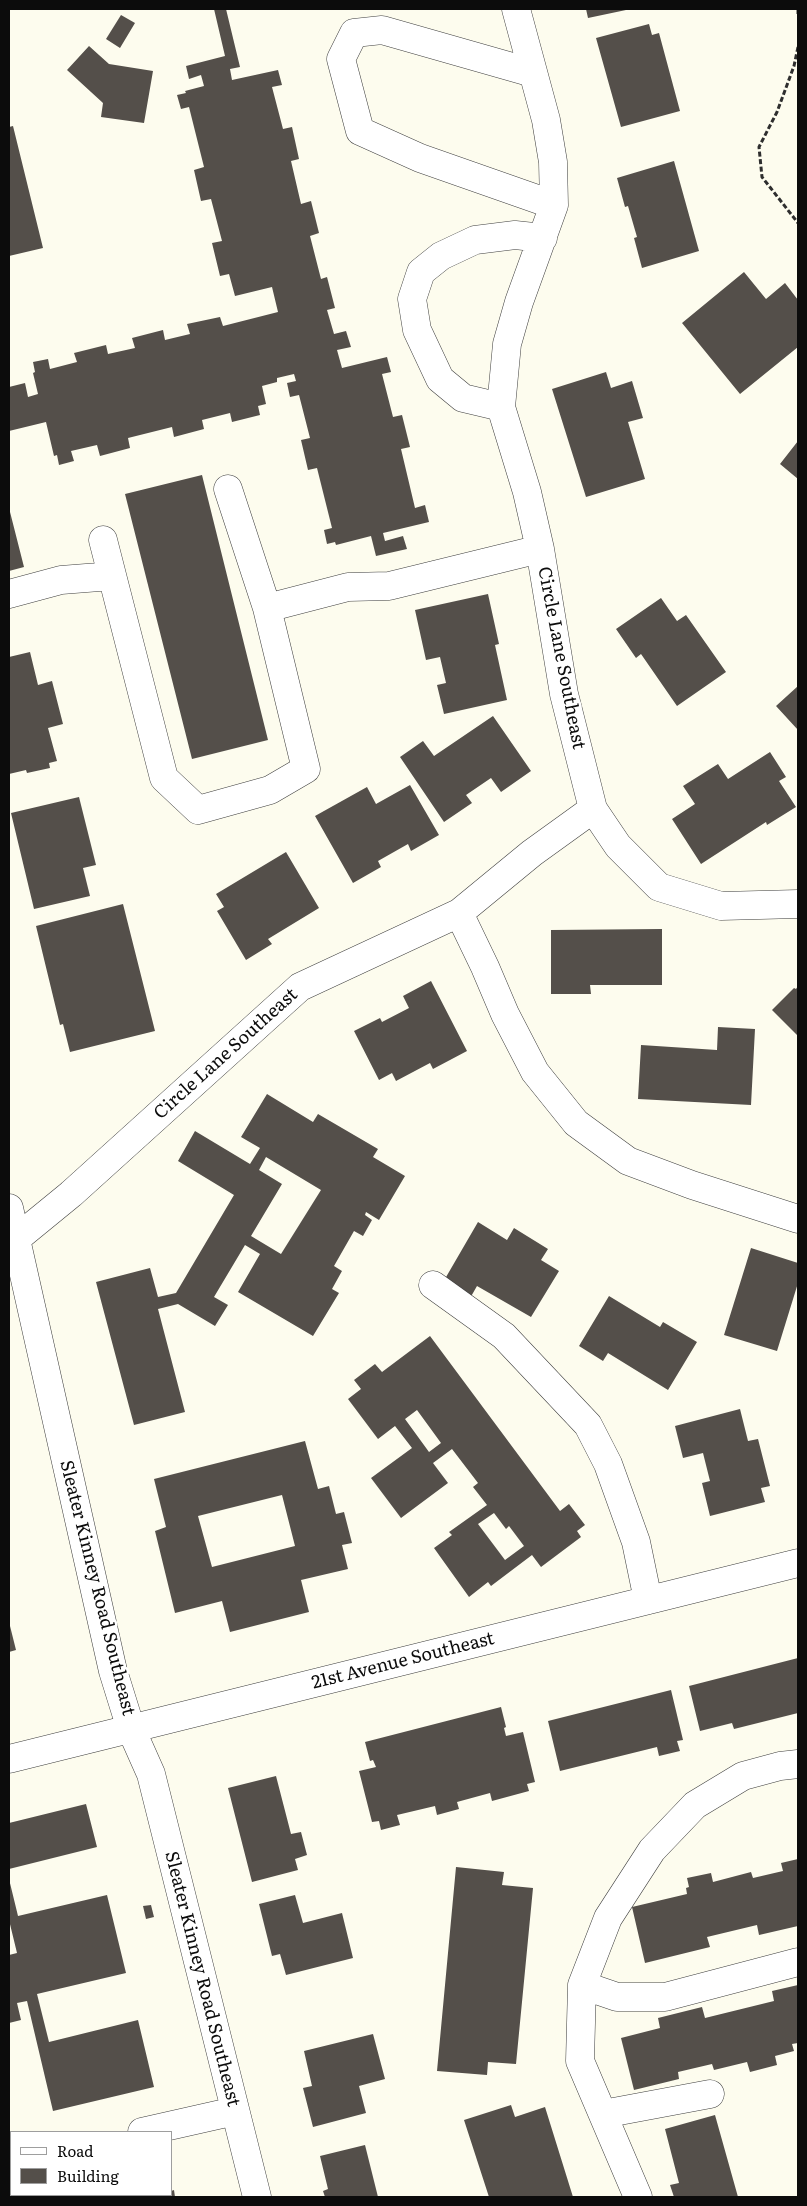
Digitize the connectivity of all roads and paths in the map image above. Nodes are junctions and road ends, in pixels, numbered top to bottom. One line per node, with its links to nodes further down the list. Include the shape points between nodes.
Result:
1 (516, 9): 5 (street, Circle Lane Southeast)
2 (798, 9): 3 (path)
3 (798, 14)
4 (798, 47): 7 (path, via 777,112 759,147 762,177)
5 (533, 73): 6 (street, Circle Lane Southeast, via 553,162); 6 (street, via 382,30 354,33 341,59 360,131 420,158)
6 (554, 205): 8 (street, Circle Lane Southeast)
7 (798, 223)
8 (543, 238): 9 (street, Circle Lane Southeast, via 507,344); 9 (street, via 515,235 474,240 441,256 421,272 412,299 417,330 440,379 463,398)
9 (501, 407): 12 (street, Circle Lane Southeast, via 528,492)
10 (228, 489): 15 (street)
11 (102, 540): 13 (street)
12 (540, 549): 15 (street, via 389,586 348,587); 16 (street, Circle Lane Southeast, via 564,694)
13 (112, 576): 14 (street, via 61,580); 15 (street, via 164,778 198,810 270,790 306,769)
14 (9, 594)
15 (267, 608)
16 (594, 809): 17 (street, via 618,846 659,887 721,906); 18 (street, Circle Lane Southeast, via 532,853)
17 (798, 904)
18 (459, 913): 20 (street, via 505,1014 536,1072 576,1123 628,1161); 21 (street, Circle Lane Southeast, via 300,986 71,1194)
19 (9, 1208): 21 (street, Sleater Kinney Road Southeast)
20 (798, 1219)
21 (16, 1239): 25 (street, Sleater Kinney Road Southeast, via 113,1672)
22 (432, 1285): 24 (street, via 504,1336 588,1425 608,1464 636,1542)
23 (798, 1563): 24 (street, 21st Avenue Southeast)
24 (648, 1600): 25 (street, 21st Avenue Southeast)
25 (131, 1729): 26 (street, 21st Avenue Southeast); 31 (street, Sleater Kinney Road Southeast, via 151,1774)
26 (9, 1759)
27 (798, 1764): 29 (street, via 743,1776 695,1805 652,1850 608,1918)
28 (798, 1962): 29 (street, via 665,1997 617,1997)
29 (582, 1985): 32 (street, via 580,2061)
30 (710, 2094): 32 (street)
31 (235, 2111): 33 (street); 34 (street, Sleater Kinney Road Southeast)
32 (603, 2114): 35 (street)
33 (146, 2131)
34 (257, 2197)
35 (638, 2197)

